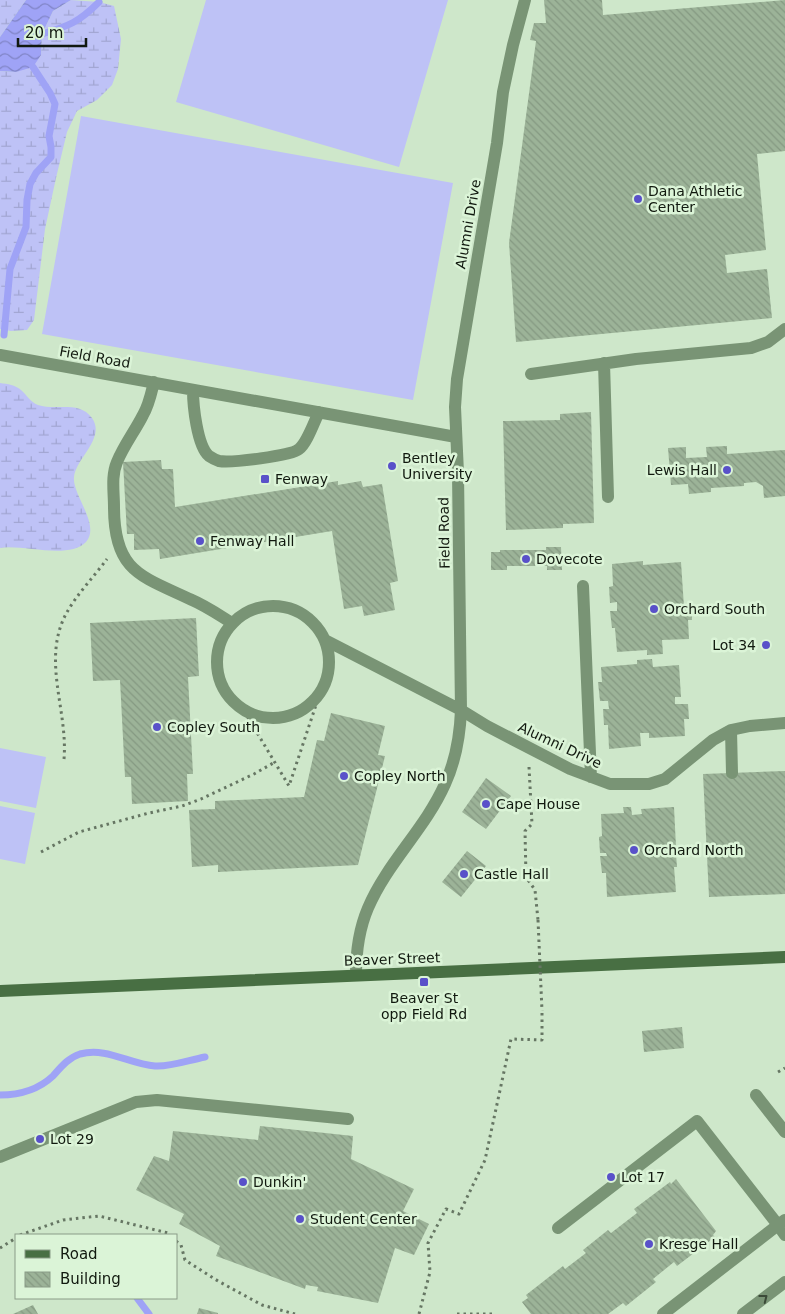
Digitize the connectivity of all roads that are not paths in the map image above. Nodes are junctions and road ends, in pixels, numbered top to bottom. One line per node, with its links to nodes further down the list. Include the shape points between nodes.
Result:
1 (524, 0): 9 (lane, Alumni Drive, via 503,92 457,379)
2 (785, 329): 4 (lane, via 768,342 751,348)
3 (0, 355): 6 (lane, Field Road)
4 (604, 363): 5 (lane); 10 (lane)
5 (531, 374)
6 (154, 382): 7 (lane, Field Road); 12 (lane, via 149,402 116,463 113,476 114,526 118,544 125,560 139,574 194,600)
7 (193, 390): 8 (lane, Field Road); 8 (lane, via 194,414 202,446 217,461 298,450)
8 (319, 412): 9 (lane, Field Road)
9 (456, 437): 14 (lane, Field Road)
10 (608, 497)
11 (583, 586): 18 (lane)
12 (232, 623): 13 (lane, via 260,607 275,606 305,616); 13 (lane, via 222,637 217,653 217,670 231,700 244,711 260,717 294,714 309,705 320,692 328,676)
13 (325, 640): 14 (lane, Alumni Drive)
14 (461, 710): 18 (lane, Alumni Drive); 20 (lane, Field Road, via 460,737 445,785 368,908 358,943)
15 (785, 723): 16 (lane, Alumni Drive)
16 (731, 730): 17 (lane); 18 (lane, Alumni Drive, via 713,740 665,779 633,785 610,784)
17 (732, 773)
18 (590, 777)
19 (785, 957): 20 (main road, Beaver Street)
20 (356, 975): 21 (main road, Beaver Street)
21 (0, 991)
22 (756, 1095): 24 (lane)
23 (348, 1119): 25 (lane, via 157,1100 136,1102)
24 (785, 1132)
25 (0, 1158)
26 (783, 1227): 27 (lane, via 697,1122); 29 (lane)
27 (558, 1228)
28 (785, 1282): 30 (lane, one-way to 28)
29 (662, 1314)
30 (744, 1314)

